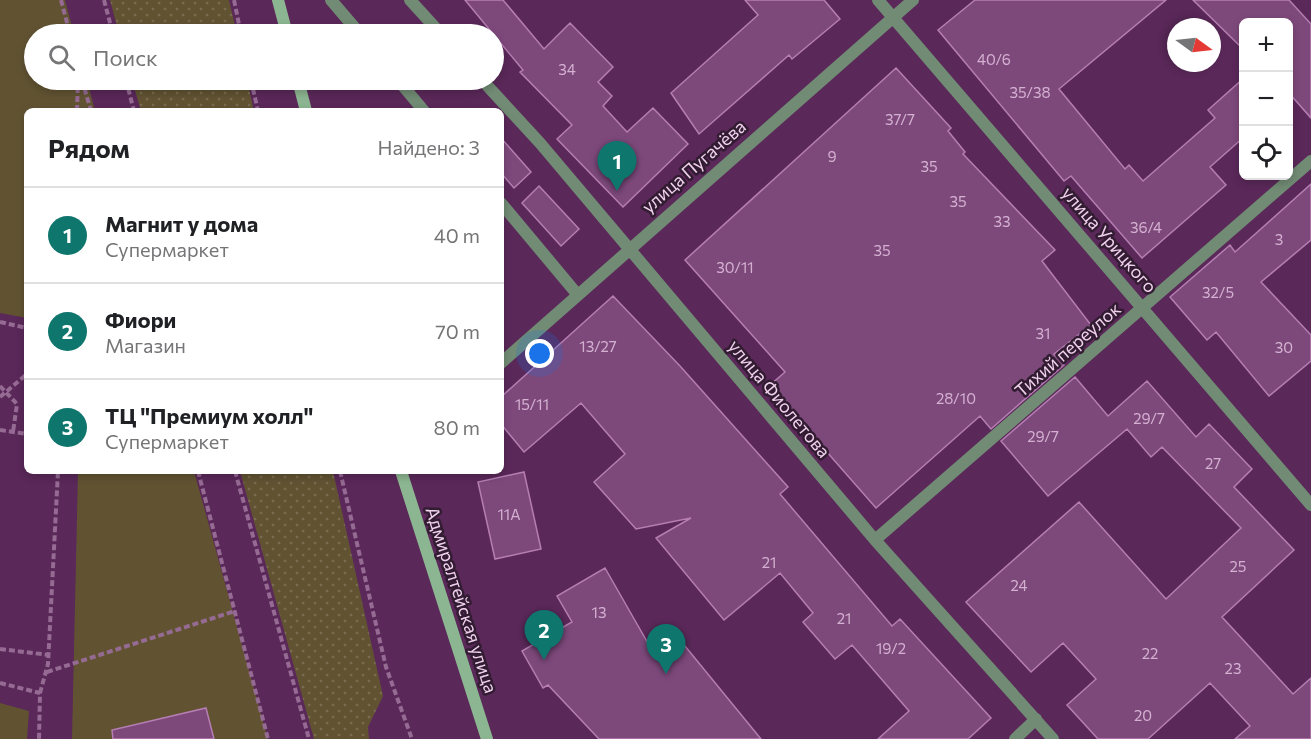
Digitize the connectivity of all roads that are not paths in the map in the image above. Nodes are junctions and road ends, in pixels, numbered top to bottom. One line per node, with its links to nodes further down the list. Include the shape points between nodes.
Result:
1 (278, 0): 7 (main road)
2 (331, 0): 8 (street)
3 (410, 0): 9 (street)
4 (878, 0): 6 (street, улица Урицкого)
5 (913, 0): 6 (street, улица Пугачёва)
6 (892, 17): 17 (street, улица Пугачёва); 19 (street, улица Урицкого)
7 (284, 24)
8 (351, 24)
9 (432, 24)
10 (301, 90): 13 (main road)
11 (406, 90): 14 (street)
12 (491, 90): 17 (street, улица Фиолетова)
13 (305, 108)
14 (421, 108)
15 (1311, 161): 19 (street, Тихий переулок)
16 (504, 207): 18 (street)
17 (628, 249): 18 (street, улица Пугачёва); 23 (street, улица Фиолетова)
18 (577, 294): 20 (street, улица Пугачёва)
19 (1144, 308): 22 (street, улица Урицкого); 23 (street, Тихий переулок)
20 (504, 360)
21 (402, 474): 25 (main road, Адмиралтейская улица)
22 (1311, 505)
23 (876, 540): 24 (street, улица Фиолетова)
24 (1036, 719): 26 (street); 27 (street, улица Фиолетова)
25 (487, 739)
26 (1015, 739)
27 (1053, 739)

